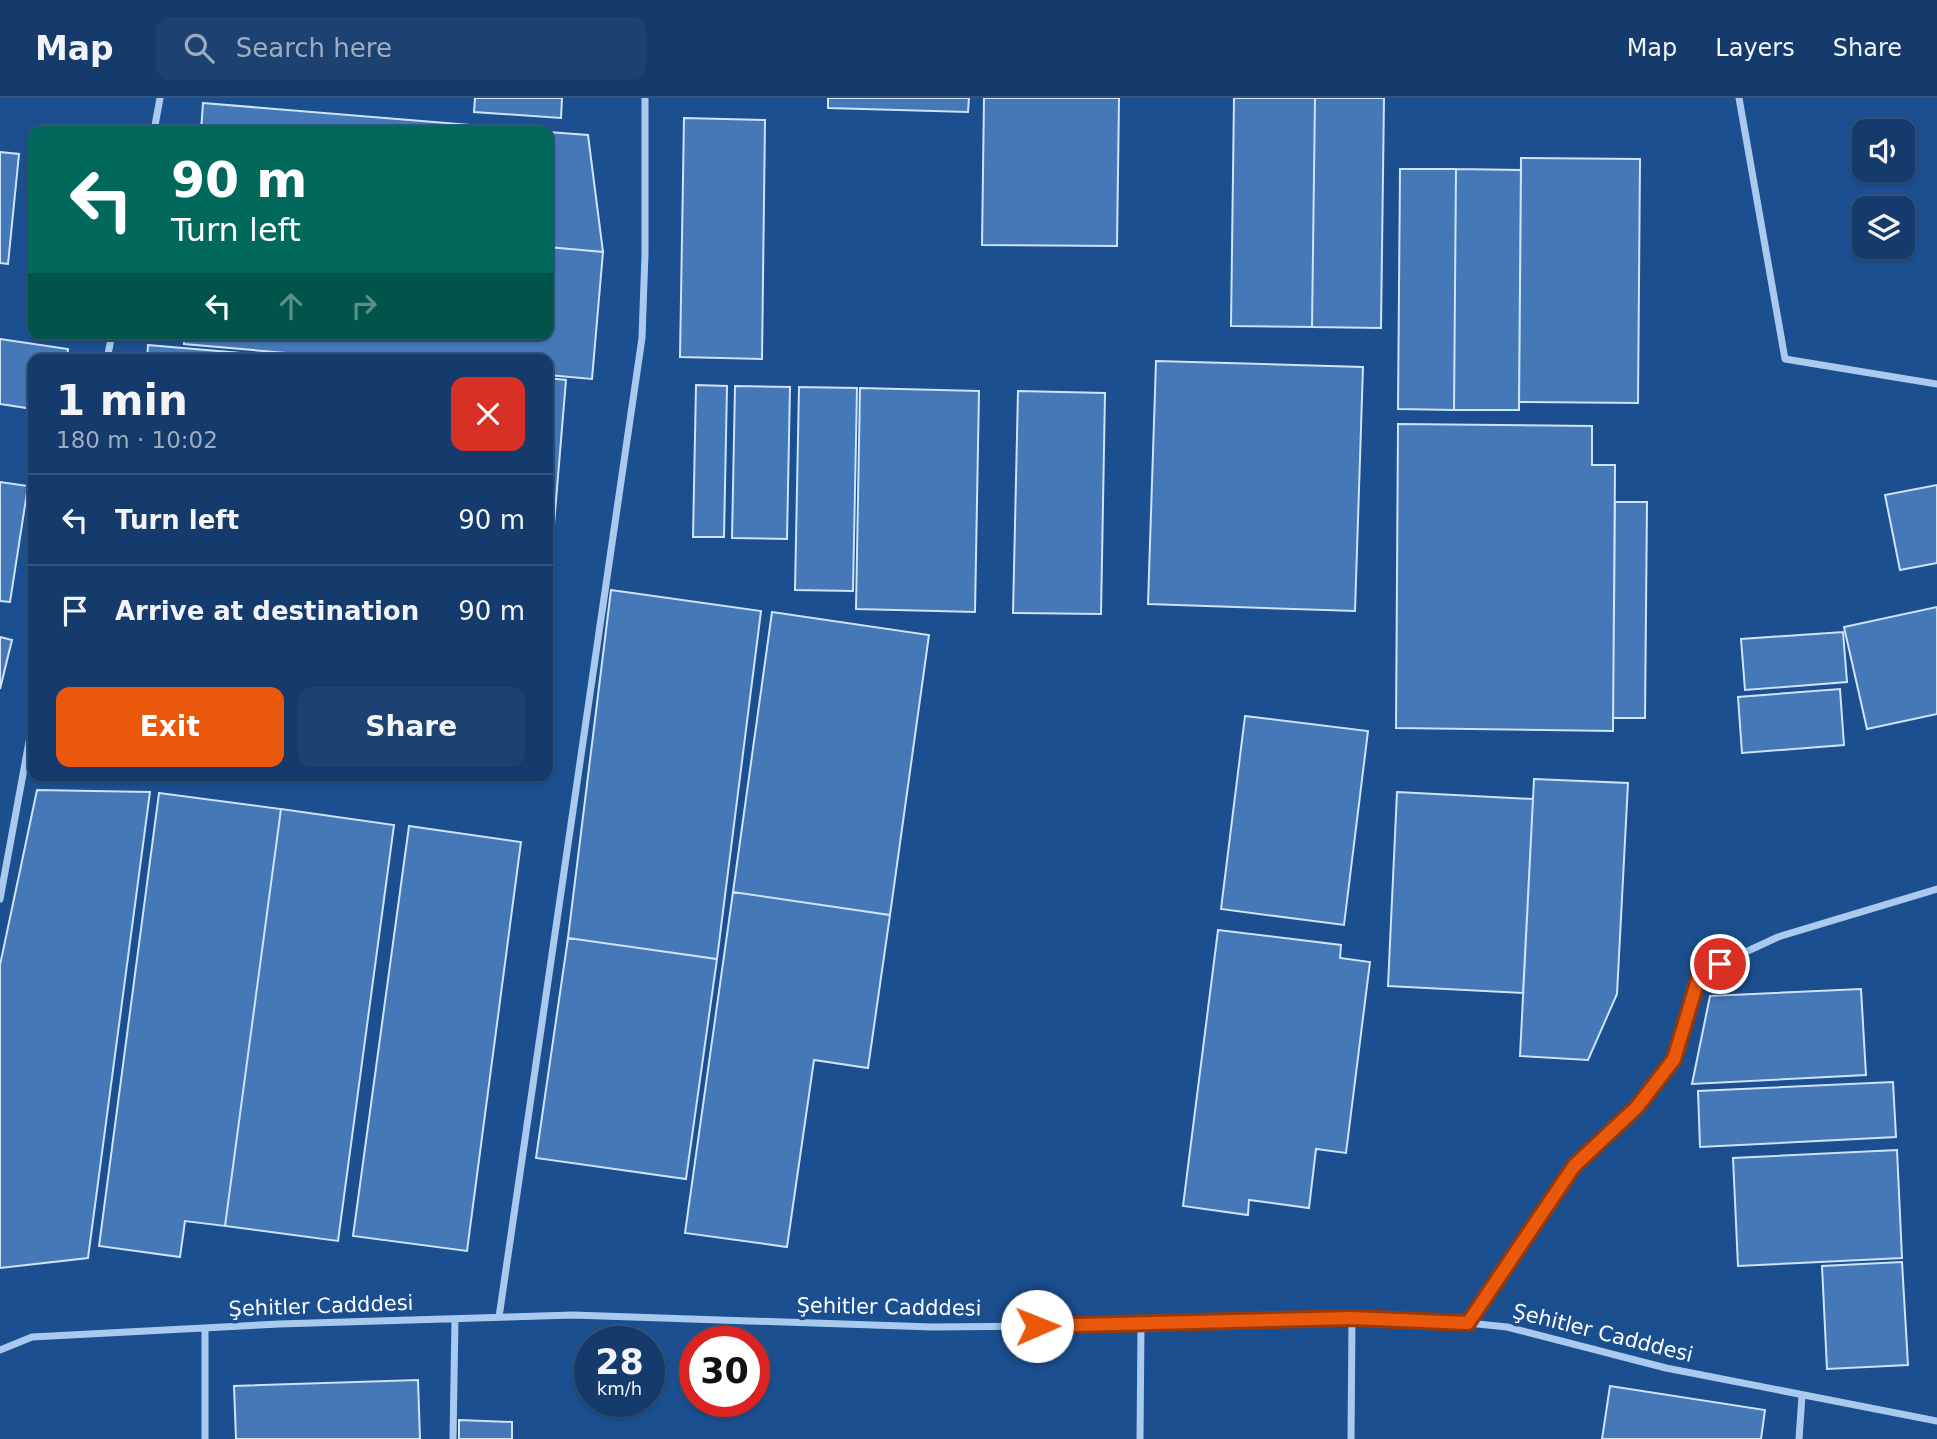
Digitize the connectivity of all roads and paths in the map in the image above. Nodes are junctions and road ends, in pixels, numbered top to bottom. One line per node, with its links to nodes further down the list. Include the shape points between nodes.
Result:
1 (160, 98): 4 (street)
2 (645, 98): 9 (street, via 642,338)
3 (1739, 98): 5 (street, via 1785,359)
4 (155, 126)
5 (1937, 384)
6 (28, 747): 8 (street)
7 (1937, 889): 12 (street, via 1779,937 1700,973 1674,1059 1637,1107 1574,1166)
8 (0, 899)
9 (499, 1317): 11 (street, Şehitler Cadddesi); 13 (street, Şehitler Cadddesi, via 573,1315 932,1327)
10 (1352, 1318): 12 (street, Şehitler Cadddesi); 13 (street, Şehitler Cadddesi); 21 (street)
11 (455, 1319): 14 (street, Şehitler Cadddesi); 19 (street)
12 (1468, 1323): 16 (street, Şehitler Cadddesi, via 1507,1327 1666,1368)
13 (1141, 1325): 20 (street)
14 (205, 1328): 15 (street, Şehitler Cadddesi, via 32,1337); 18 (street)
15 (0, 1350)
16 (1802, 1395): 17 (street, Şehitler Cadddesi); 22 (street)
17 (1937, 1421)
18 (205, 1439)
19 (453, 1439)
20 (1140, 1439)
21 (1351, 1439)
22 (1799, 1439)

